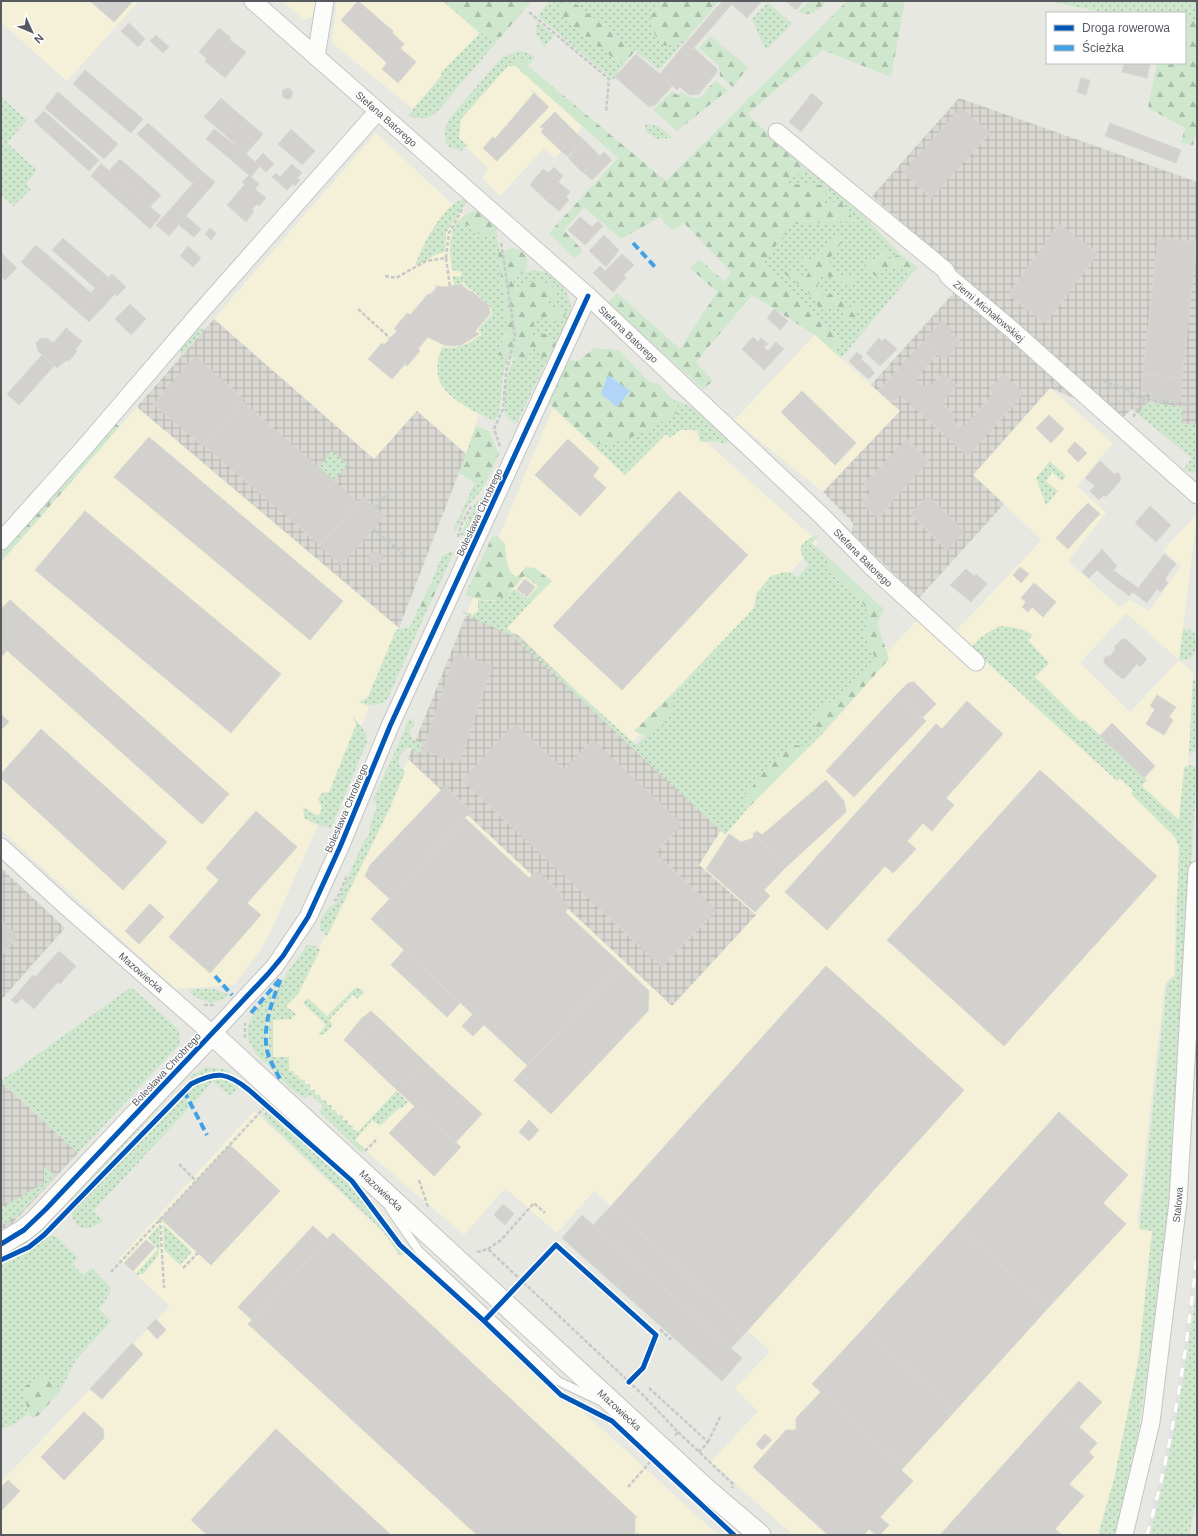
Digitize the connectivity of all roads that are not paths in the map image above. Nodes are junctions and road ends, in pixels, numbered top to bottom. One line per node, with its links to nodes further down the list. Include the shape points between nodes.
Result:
1 (253, 1): 3 (street, Stefana Batorego)
2 (325, 1): 3 (street)
3 (316, 57): 4 (street, Stefana Batorego)
4 (378, 111): 6 (street, Stefana Batorego); 8 (street)
5 (777, 132): 7 (street, Ziemi Michałowskiej, via 945,270 949,277)
6 (588, 296): 9 (street, Stefana Batorego, via 816,509 873,568); 12 (street, Bolesława Chrobrego, via 390,726 308,917 275,966)
7 (1197, 495)
8 (1, 541)
9 (976, 662)
10 (1, 847): 12 (street, Mazowiecka)
11 (1197, 870): 15 (street, Stalowa, via 1178,1202 1151,1422)
12 (212, 1034): 13 (street, Bolesława Chrobrego, via 34,1222); 14 (street, Mazowiecka, via 708,1491)
13 (1, 1244)
14 (760, 1535)
15 (1124, 1535)

